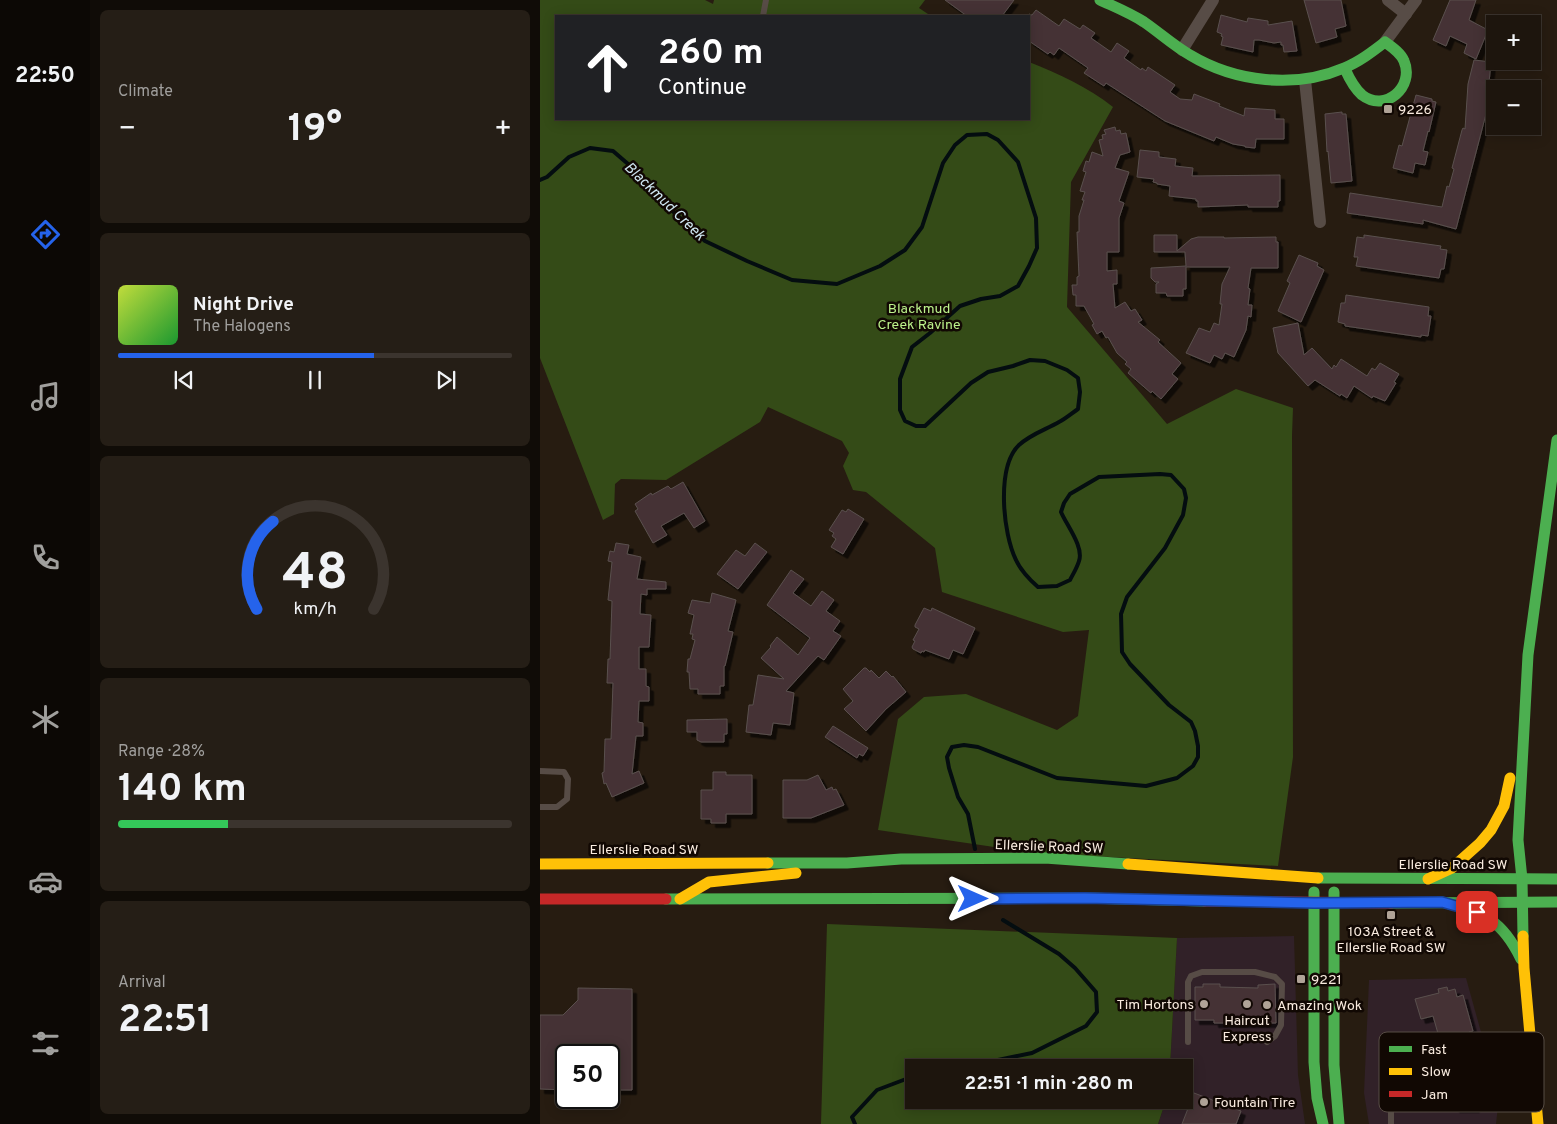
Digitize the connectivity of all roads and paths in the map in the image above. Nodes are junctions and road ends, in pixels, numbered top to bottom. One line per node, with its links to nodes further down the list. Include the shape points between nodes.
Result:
1 (766, 0): 7 (lane)
2 (1100, 0): 9 (main road, via 1145,22)
3 (1213, 0): 9 (street)
4 (1388, 0): 6 (street)
5 (1416, 0): 6 (street)
6 (1406, 14): 8 (street)
7 (763, 15)
8 (1385, 42): 10 (main road); 10 (main road, via 1404,62 1406,72 1402,89 1396,96 1385,101 1365,98 1356,89)
9 (1182, 50): 11 (main road, via 1211,67 1236,76)
10 (1346, 69): 11 (main road)
11 (1304, 80): 12 (street)
12 (1320, 222)
13 (1557, 440): 14 (main road)
14 (1526, 690): 21 (main road, via 1506,798 1498,818 1480,843 1452,868); 22 (main road, via 1518,840)
15 (540, 771): 16 (lane, via 564,772 568,779 567,799 557,807)
16 (540, 807)
17 (847, 863): 18 (main road, Ellerslie Road SW); 19 (main road, Ellerslie Road SW, via 901,859 1045,858); 25 (main road, via 784,875 709,882)
18 (540, 864)
19 (1314, 878): 20 (main road, Ellerslie Road SW); 30 (main road)
20 (1334, 878): 21 (main road, Ellerslie Road SW); 31 (main road)
21 (1428, 879): 22 (main road, Ellerslie Road SW)
22 (1522, 879): 23 (main road, Ellerslie Road SW); 28 (main road)
23 (1556, 879)
24 (540, 899): 25 (main road)
25 (680, 899): 26 (main road, via 1085,898)
26 (1274, 902): 30 (main road); 32 (main road, via 1300,915)
27 (1442, 902): 28 (main road); 31 (main road); 33 (main road, via 1477,912 1499,924 1510,936)
28 (1523, 902): 29 (main road); 33 (main road)
29 (1556, 902)
30 (1314, 903): 31 (main road); 32 (main road)
31 (1333, 903): 38 (main road, via 1334,1065)
32 (1314, 941): 37 (main road, via 1314,1062)
33 (1524, 968): 34 (main road)
34 (1530, 1032)
35 (1188, 1042): 36 (lane, via 1188,982 1191,976 1202,972 1255,972 1268,974 1280,981 1282,988 1281,1025)
36 (1268, 1042)
37 (1323, 1124)
38 (1339, 1124)

